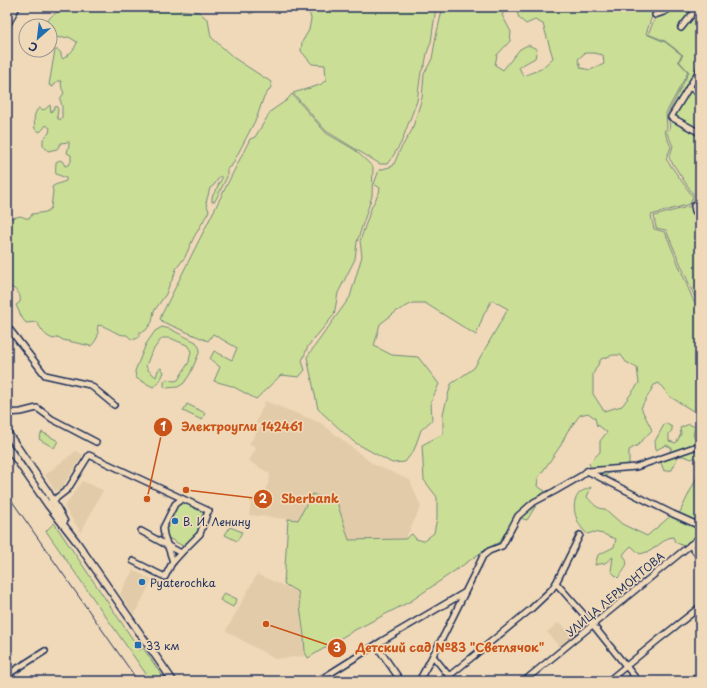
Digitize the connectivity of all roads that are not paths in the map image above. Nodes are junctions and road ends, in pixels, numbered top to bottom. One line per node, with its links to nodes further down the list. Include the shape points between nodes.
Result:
1 (17, 7): 5 (street)
2 (672, 7): 4 (street)
3 (698, 7): 6 (street)
4 (656, 15)
5 (7, 26)
6 (681, 28)
7 (700, 69): 8 (street)
8 (689, 87): 9 (street); 10 (street, via 671,117)
9 (700, 94)
10 (700, 133)
11 (694, 206): 12 (street)
12 (700, 217)
13 (7, 326): 14 (street, via 45,374 90,385)
14 (114, 405)
15 (7, 413): 17 (street, via 37,408 52,420)
16 (7, 432): 22 (main road, via 48,492)
17 (96, 442)
18 (700, 445): 20 (street, via 636,467)
19 (7, 446): 22 (main road)
20 (587, 471): 23 (street); 34 (street, via 534,502 518,516 502,546 483,556)
21 (182, 499): 22 (street, via 89,455 68,490); 28 (street, via 175,504 164,528); 29 (street, via 208,511 200,534)
22 (50, 503): 44 (main road)
23 (700, 526)
24 (141, 531): 28 (street)
25 (580, 535): 33 (street)
26 (700, 537): 27 (street, УЛИЦА ЛЕРМОНТОВА)
27 (690, 545): 30 (street); 36 (street, УЛИЦА ЛЕРМОНТОВА)
28 (168, 546): 29 (street); 32 (street)
29 (181, 553): 32 (street)
30 (700, 557)
31 (133, 561): 32 (street, via 166,577)
32 (173, 562)
33 (556, 583): 36 (street); 43 (street, via 545,596)
34 (465, 593): 37 (street); 39 (street)
35 (700, 607): 40 (street)
36 (594, 625): 40 (street); 49 (street, УЛИЦА ЛЕРМОНТОВА)
37 (376, 645): 45 (street); 46 (street)
38 (46, 651): 42 (street)
39 (433, 656): 43 (street); 47 (street)
40 (626, 666): 50 (street); 51 (street)
41 (700, 674): 52 (street)
42 (7, 675)
43 (449, 676): 48 (street)
44 (173, 681)
45 (318, 681)
46 (401, 681)
47 (419, 681)
48 (453, 681)
49 (524, 681)
50 (608, 681)
51 (638, 681)
52 (693, 681)

